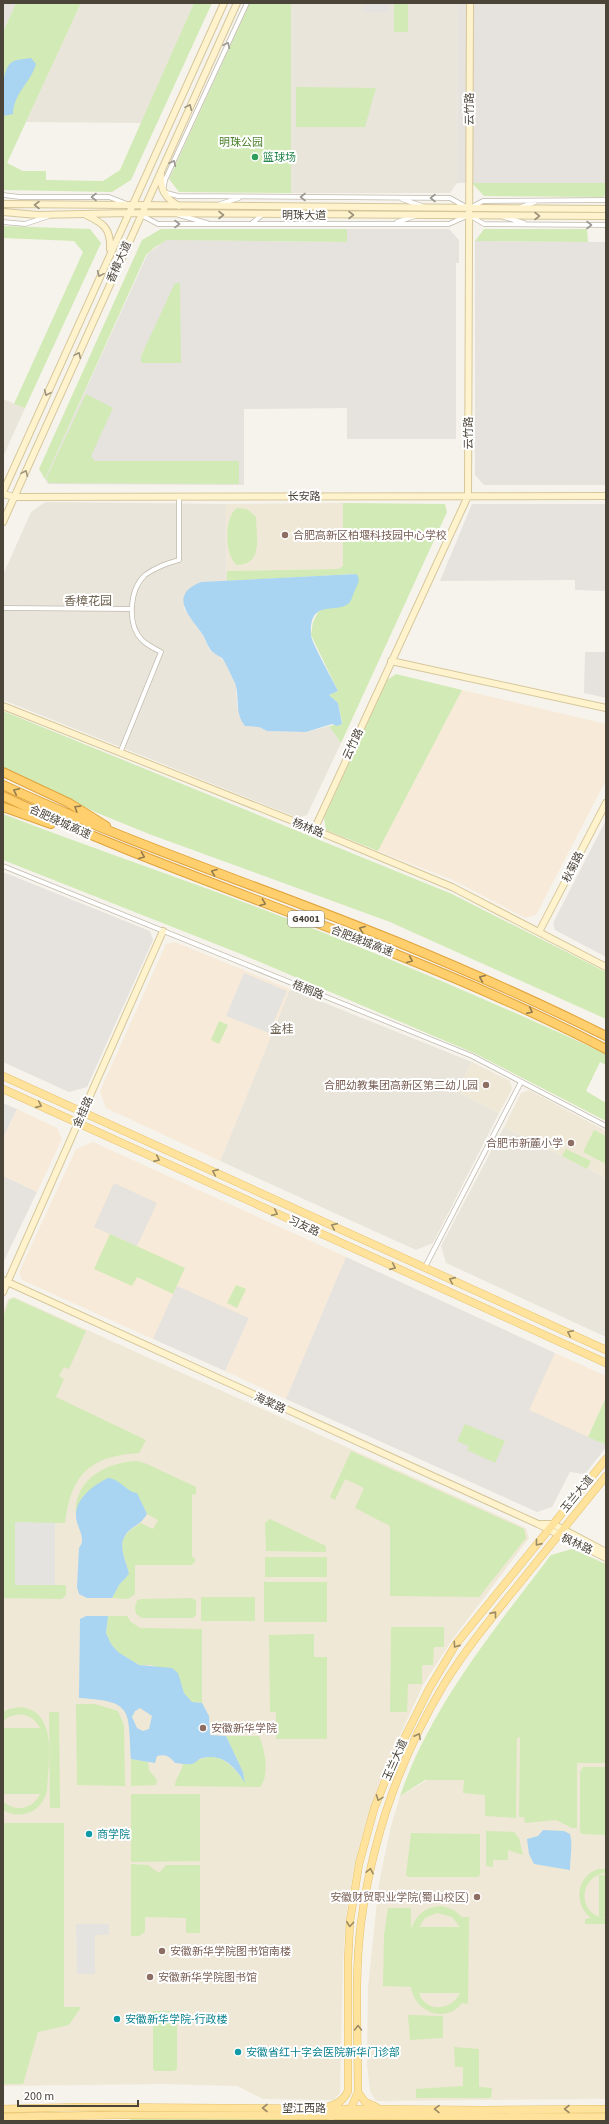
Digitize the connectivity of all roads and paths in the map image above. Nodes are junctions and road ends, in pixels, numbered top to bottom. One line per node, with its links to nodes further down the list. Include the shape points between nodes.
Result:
1 (224, 3): 13 (street, 香樟大道)
2 (237, 3): 5 (street, 香樟大道, one-way to 2)
3 (247, 3): 6 (street, one-way to 3, via 165,180)
4 (470, 3): 21 (street, 云竹路)
5 (161, 170): 6 (street, via 160,182); 14 (street, 香樟大道)
6 (163, 192): 8 (street, via 178,196); 15 (street, via 168,200)
7 (3, 195): 13 (street, one-way to 7, via 109,197)
8 (243, 197): 9 (street, one-way to 8); 16 (street)
9 (398, 198): 17 (street); 21 (street, one-way to 9, via 450,198)
10 (539, 200): 11 (street); 18 (street); 21 (street, via 483,201)
11 (606, 200)
12 (3, 204): 13 (street, 明珠大道, one-way to 12)
13 (132, 205): 14 (street, 明珠大道); 22 (street, 香樟大道)
14 (144, 206): 15 (street, 明珠大道); 24 (street, 香樟大道)
15 (180, 206): 16 (street, 明珠大道)
16 (213, 207): 17 (street, 明珠大道)
17 (428, 208): 21 (street, 明珠大道)
18 (516, 209): 19 (street, 明珠大道); 21 (street, 明珠大道)
19 (606, 209)
20 (3, 212): 25 (street, 明珠大道)
21 (469, 212): 28 (street, 明珠大道); 29 (street, 明珠大道); 34 (street, via 449,224); 35 (street, via 484,224); 39 (street, 云竹路)
22 (128, 213): 23 (street, 明珠大道); 24 (street, 明珠大道); 37 (street, 香樟大道)
23 (84, 214): 25 (street, 明珠大道); 37 (street, via 101,222 108,231)
24 (140, 214): 26 (street, 明珠大道); 32 (street, one-way to 32, via 158,224); 41 (street, 香樟大道, one-way to 24)
25 (54, 215): 31 (street, via 25,224)
26 (177, 215): 27 (street, 明珠大道, one-way to 27); 32 (street)
27 (262, 215): 28 (street, 明珠大道, one-way to 28); 33 (street)
28 (418, 215): 34 (street)
29 (500, 216): 30 (street, 明珠大道, one-way to 30); 35 (street)
30 (606, 216)
31 (3, 222)
32 (213, 224): 33 (street)
33 (251, 224): 34 (street)
34 (392, 224)
35 (529, 224): 36 (street, one-way to 36)
36 (606, 225)
37 (110, 253): 38 (street, 香樟大道, one-way to 38)
38 (3, 493): 41 (street, 长安路)
39 (468, 496): 40 (street, 长安路); 42 (street, 长安路); 46 (street, 云竹路)
40 (606, 496)
41 (14, 497): 42 (street, 长安路); 43 (street, 香樟大道)
42 (179, 497): 45 (street, via 179,560 159,566 145,576 139,583)
43 (3, 522)
44 (3, 608): 45 (street)
45 (131, 609): 49 (street, via 134,628 143,641 161,652)
46 (391, 660): 48 (street); 55 (street, 云竹路)
47 (3, 706): 49 (street, 杨林路)
48 (606, 708)
49 (120, 753): 55 (street, 杨林路)
50 (3, 772): 56 (highway, one-way to 50, via 68,803)
51 (3, 785): 56 (highway, 合肥绕城高速 / G4001, one-way to 51, via 70,816)
52 (3, 796): 57 (highway, 合肥绕城高速 / G4001, via 65,826)
53 (606, 802): 60 (street, 秋菊路)
54 (3, 807): 57 (highway)
55 (314, 830): 60 (street, 杨林路, via 452,887)
56 (122, 836): 62 (highway, 合肥绕城高速 / G4001, one-way to 56, via 535,1001 398,943)
57 (117, 846): 63 (highway, 合肥绕城高速 / G4001, one-way to 63, via 400,956 534,1012)
58 (3, 866): 59 (street, 梧桐路)
59 (163, 931): 65 (street, 梧桐路, via 472,1056); 67 (street, 金桂路)
60 (539, 932): 61 (street, 杨林路)
61 (606, 967)
62 (606, 1036)
63 (606, 1049)
64 (3, 1076): 67 (main road, 习友路)
65 (521, 1082): 69 (street, 梧桐路); 70 (street)
66 (3, 1089): 68 (main road, 习友路, one-way to 68)
67 (83, 1112): 68 (street, 金桂路); 70 (main road, 习友路, one-way to 67)
68 (78, 1123): 71 (street, 金桂路); 74 (main road, 习友路, one-way to 74)
69 (606, 1126)
70 (425, 1267): 73 (main road, 习友路, one-way to 70)
71 (5, 1281): 72 (street, 金桂路); 77 (street, 海棠路)
72 (3, 1292)
73 (606, 1350)
74 (606, 1363)
75 (606, 1458): 78 (main road, 玉兰大道)
76 (606, 1476): 79 (main road, 玉兰大道)
77 (538, 1524): 78 (street, 海棠路); 80 (street, 海棠路)
78 (553, 1524): 79 (street, 枫林路); 80 (main road, 玉兰大道)
79 (563, 1529): 81 (main road, 玉兰大道); 82 (street, 枫林路)
80 (548, 1531): 81 (street, 枫林路); 85 (main road, 玉兰大道, one-way to 85, via 456,1644 433,1682 393,1761 374,1809 360,1864 350,1921)
81 (558, 1536): 83 (street, 枫林路); 84 (main road, 玉兰大道, one-way to 81, via 358,1964 361,1923 380,1829 401,1769 443,1687 479,1632)
82 (606, 1552)
83 (606, 1558)
84 (358, 2073): 85 (main road, via 355,2081 350,2081); 87 (main road, 玉兰大道)
85 (348, 2074): 86 (main road, 玉兰大道)
86 (348, 2091): 89 (main road, via 345,2098); 90 (main road, 玉兰大道)
87 (358, 2092): 90 (main road, 玉兰大道); 91 (main road, via 365,2102)
88 (124, 2107): 89 (main road, 望江西路, one-way to 88); 92 (main road, 望江西路); 98 (main road); 99 (main road)
89 (324, 2108): 90 (main road, 望江西路)
90 (351, 2108): 91 (main road, 望江西路); 94 (main road); 96 (main road)
91 (384, 2108): 93 (main road, 望江西路, one-way to 91)
92 (3, 2109)
93 (606, 2109)
94 (332, 2116): 96 (main road, 望江西路); 99 (main road, 望江西路)
95 (3, 2117): 98 (main road, 望江西路)
96 (376, 2117): 97 (main road, 望江西路)
97 (606, 2117)
98 (118, 2118): 99 (main road, 望江西路)
99 (130, 2118)

